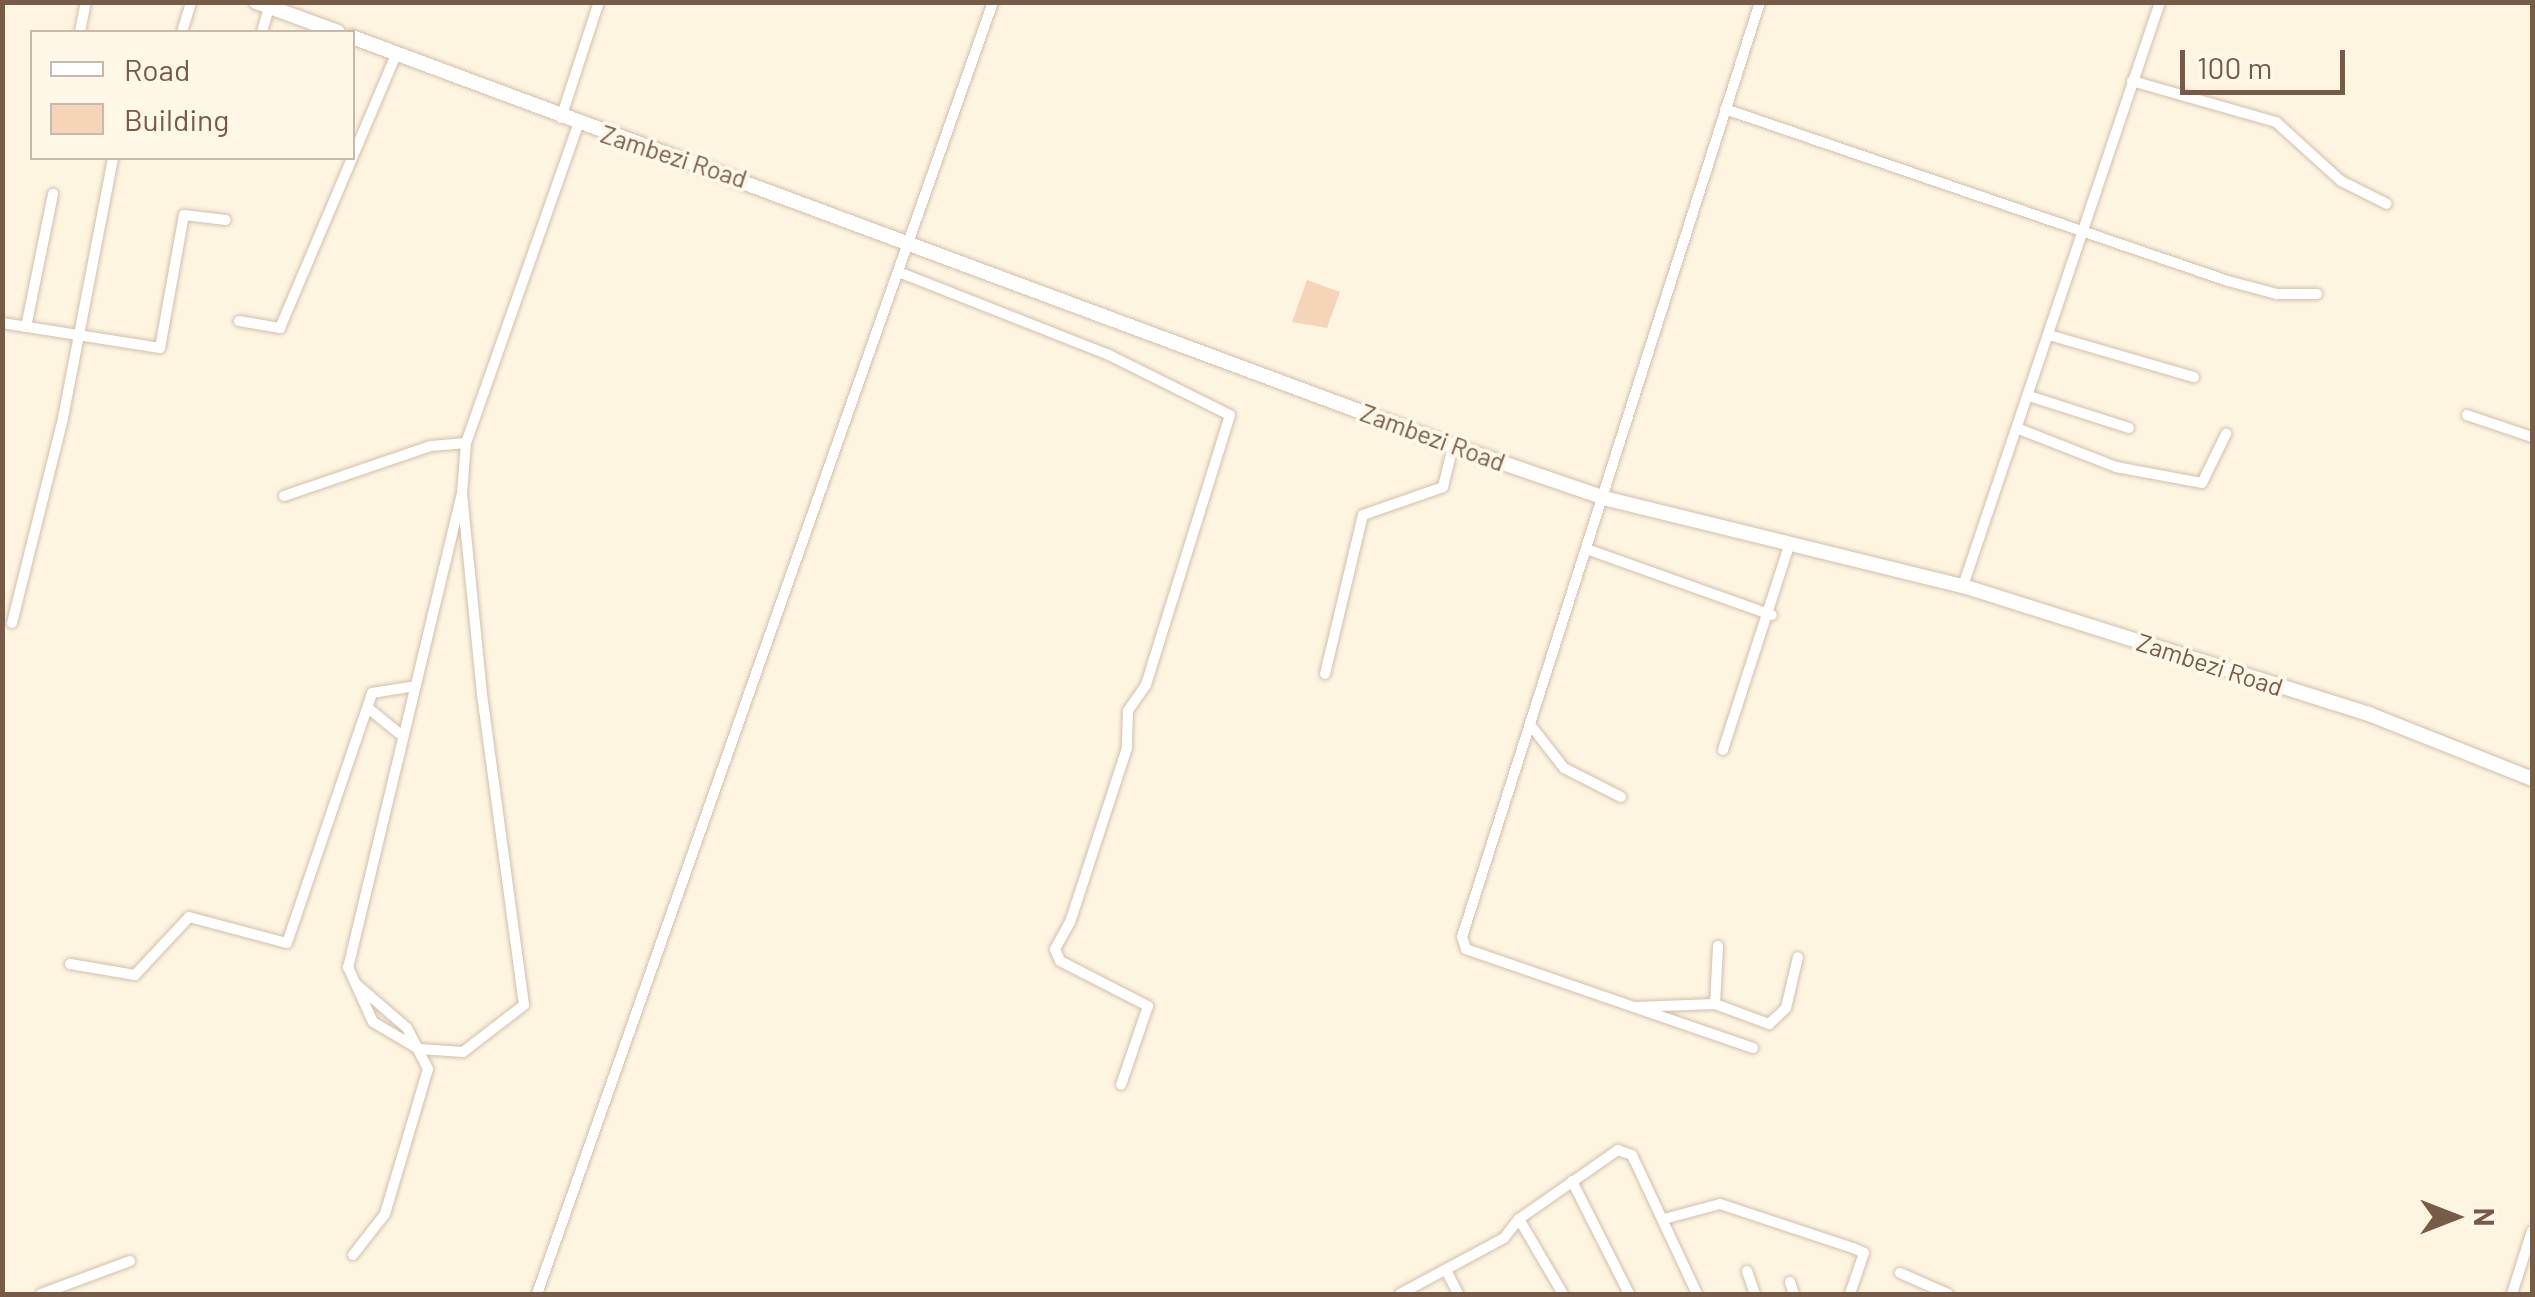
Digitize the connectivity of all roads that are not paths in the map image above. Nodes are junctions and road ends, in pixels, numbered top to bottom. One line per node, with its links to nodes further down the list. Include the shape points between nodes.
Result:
1 (86, 2): 8 (street)
2 (191, 2): 9 (street)
3 (599, 2): 16 (street)
4 (993, 2): 25 (street)
5 (1760, 2): 15 (street)
6 (2160, 2): 14 (street)
7 (263, 5): 10 (street); 11 (main road)
8 (80, 30)
9 (183, 30)
10 (262, 30)
11 (332, 30)
12 (355, 39): 13 (main road, Zambezi Road)
13 (397, 53): 16 (main road, Zambezi Road); 18 (street)
14 (2132, 82): 22 (street, via 2276,122 2341,181); 24 (street)
15 (1726, 108): 24 (street, via 2060,219); 44 (street)
16 (560, 119): 17 (main road, Zambezi Road)
17 (578, 125): 25 (main road, Zambezi Road); 40 (street)
18 (355, 152)
19 (113, 160): 31 (street)
20 (351, 160): 28 (street, via 280,328)
21 (53, 194): 30 (street)
22 (2386, 204)
23 (226, 220): 31 (street, via 184,215 160,348)
24 (2081, 233): 27 (street, via 2276,294); 32 (street)
25 (909, 243): 26 (street); 41 (main road, Zambezi Road)
26 (900, 274): 66 (street, via 1142,369 1230,415 1146,685 1128,711 1127,748 1070,922 1055,948 1060,961 1148,1006); 78 (street, via 657,936)
27 (2317, 294)
28 (239, 321)
29 (2, 324): 30 (street)
30 (26, 327): 31 (street)
31 (76, 334): 49 (street)
32 (2049, 335): 33 (street); 34 (street)
33 (2194, 377)
34 (2030, 396): 36 (street); 37 (street)
35 (2467, 415): 39 (street)
36 (2129, 428)
37 (2019, 430): 38 (street, via 2116,467 2202,483); 47 (street)
38 (2226, 434)
39 (2532, 437)
40 (466, 443): 42 (street); 43 (street, via 431,446)
41 (1452, 446): 44 (main road, Zambezi Road); 50 (street, via 1442,488 1363,515)
42 (462, 494): 51 (street); 65 (street, via 524,1004 463,1052)
43 (284, 496)
44 (1608, 498): 45 (main road, Zambezi Road); 46 (street)
45 (1790, 543): 47 (main road, Zambezi Road); 48 (street)
46 (1589, 550): 48 (street); 53 (street)
47 (1963, 586): 56 (main road, Zambezi Road, via 2369,714)
48 (1772, 614): 55 (street)
49 (12, 623)
50 (1326, 674)
51 (411, 687): 52 (street, via 372,693); 54 (street)
52 (368, 708): 54 (street); 60 (street, via 286,943 189,917 135,976)
53 (1532, 727): 57 (street, via 1564,768); 63 (street, via 1462,945)
54 (400, 734): 61 (street, via 351,948)
55 (1724, 750)
56 (2532, 779)
57 (1620, 797)
58 (1718, 946): 62 (street)
59 (1798, 956): 62 (street, via 1777,1020 1758,1023)
60 (70, 964)
61 (355, 983): 65 (street, via 392,1012); 65 (street, via 373,1022)
62 (1715, 1004): 63 (street)
63 (1632, 1007): 64 (street)
64 (1753, 1048)
65 (419, 1049): 71 (street, via 428,1069 415,1124 385,1214)
66 (1122, 1086)
67 (1572, 1181): 68 (street); 69 (street, via 1610,1151 1624,1150); 82 (street)
68 (1519, 1219): 73 (street, via 1504,1238); 81 (street)
69 (1664, 1219): 83 (street); 86 (street, via 1720,1204 1853,1248 1864,1253)
70 (2532, 1231): 88 (street)
71 (353, 1255)
72 (130, 1262): 77 (street)
73 (1447, 1272): 79 (street); 80 (street)
74 (1747, 1272): 84 (street)
75 (1900, 1273): 87 (street)
76 (1790, 1282): 85 (street)
77 (41, 1294)
78 (537, 1294)
79 (1402, 1294)
80 (1458, 1294)
81 (1563, 1294)
82 (1629, 1294)
83 (1697, 1294)
84 (1755, 1294)
85 (1794, 1294)
86 (1850, 1294)
87 (1948, 1294)
88 (2512, 1294)

